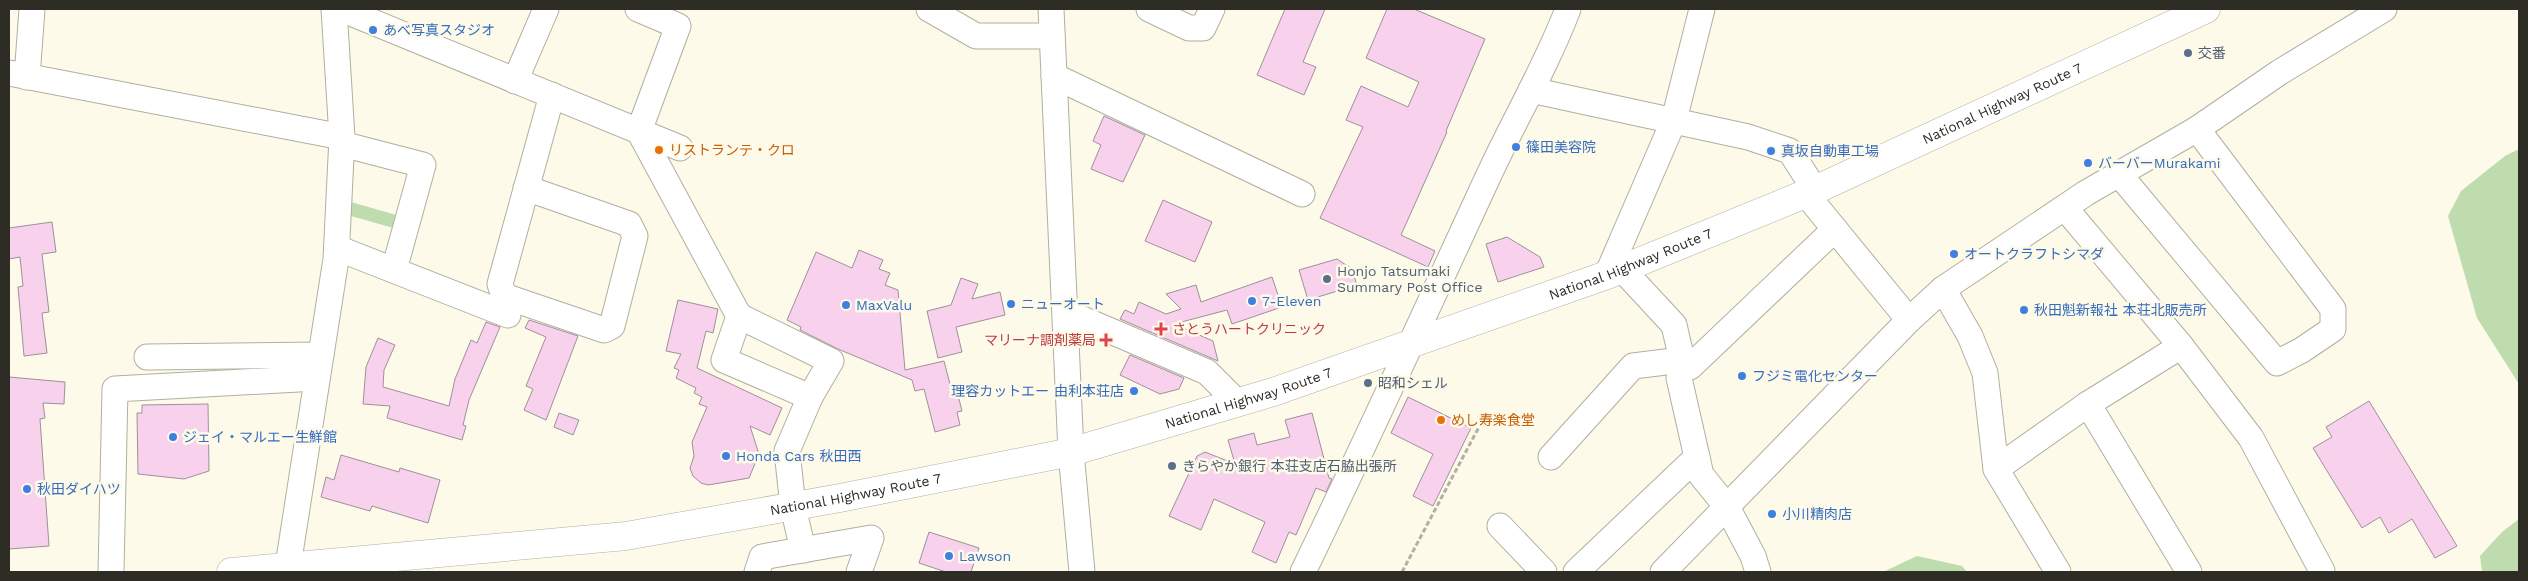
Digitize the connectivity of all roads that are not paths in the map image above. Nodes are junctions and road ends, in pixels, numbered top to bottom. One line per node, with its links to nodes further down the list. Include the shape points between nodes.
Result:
1 (32, 9): 15 (street)
2 (334, 9): 23 (street)
3 (341, 9): 17 (street)
4 (546, 9): 17 (street)
5 (638, 9): 22 (street, via 678,26)
6 (929, 9): 14 (street, via 976,36)
7 (1050, 9): 14 (street)
8 (1150, 9): 9 (street, via 1189,28 1203,28)
9 (1212, 9)
10 (1568, 9): 18 (street)
11 (1702, 9): 20 (street)
12 (2206, 9): 27 (highway, National Highway Route 7)
13 (2384, 9): 21 (street, via 2280,72)
14 (1052, 36): 16 (street)
15 (18, 75): 23 (street)
16 (1054, 76): 28 (street); 35 (street)
17 (516, 81): 19 (street)
18 (1531, 90): 20 (street); 39 (street)
19 (552, 95): 22 (street); 26 (street)
20 (1674, 120): 27 (street, via 1748,137 1790,151); 33 (street)
21 (2197, 129): 25 (street); 25 (street, via 2333,309 2333,329 2302,350 2277,363)
22 (639, 131): 24 (street); 37 (street)
23 (342, 140): 31 (street); 32 (street, via 423,166)
24 (680, 148)
25 (2119, 174): 29 (street)
26 (526, 188): 26 (street, via 500,284 504,296 604,330 612,326 635,236 630,224)
27 (1811, 192): 30 (street); 33 (highway, National Highway Route 7)
28 (1302, 194)
29 (2065, 208): 34 (street); 40 (street)
30 (1835, 229): 38 (street); 42 (street, via 1690,367)
31 (337, 248): 32 (street); 43 (street)
32 (394, 270): 36 (street)
33 (1615, 272): 39 (highway, National Highway Route 7); 42 (street, via 1674,325)
34 (1943, 289): 38 (street); 50 (street, via 1970,336 1985,373)
35 (1066, 312): 45 (street, via 1207,372); 47 (street)
36 (508, 315)
37 (739, 316): 44 (street, via 724,360); 44 (street, via 831,361)
38 (1909, 320): 52 (street)
39 (1410, 345): 45 (highway, National Highway Route 7); 62 (street)
40 (2181, 346): 46 (street); 56 (street, via 2251,438)
41 (146, 356): 43 (street)
42 (1681, 364): 48 (street, via 1679,378); 49 (street, via 1633,366)
43 (319, 366): 55 (street); 57 (street, via 115,389)
44 (810, 397): 51 (street, via 787,450)
45 (1238, 403): 47 (highway, National Highway Route 7)
46 (2088, 404): 50 (street); 68 (street)
47 (1071, 452): 51 (highway, National Highway Route 7); 61 (street)
48 (1697, 456): 52 (street, via 1701,475); 64 (street)
49 (1551, 457)
50 (1996, 469): 67 (street)
51 (793, 506): 54 (street); 55 (highway, National Highway Route 7, via 626,536)
52 (1727, 507): 65 (street); 66 (street)
53 (1500, 526): 63 (street)
54 (803, 550): 59 (street, via 762,557); 60 (street, via 871,538)
55 (287, 570): 58 (highway, National Highway Route 7)
56 (2322, 571)
57 (111, 572)
58 (231, 572)
59 (757, 572)
60 (859, 572)
61 (1082, 572)
62 (1303, 572)
63 (1544, 572)
64 (1576, 572)
65 (1663, 572)
66 (1758, 572)
67 (2058, 572)
68 (2189, 572)

